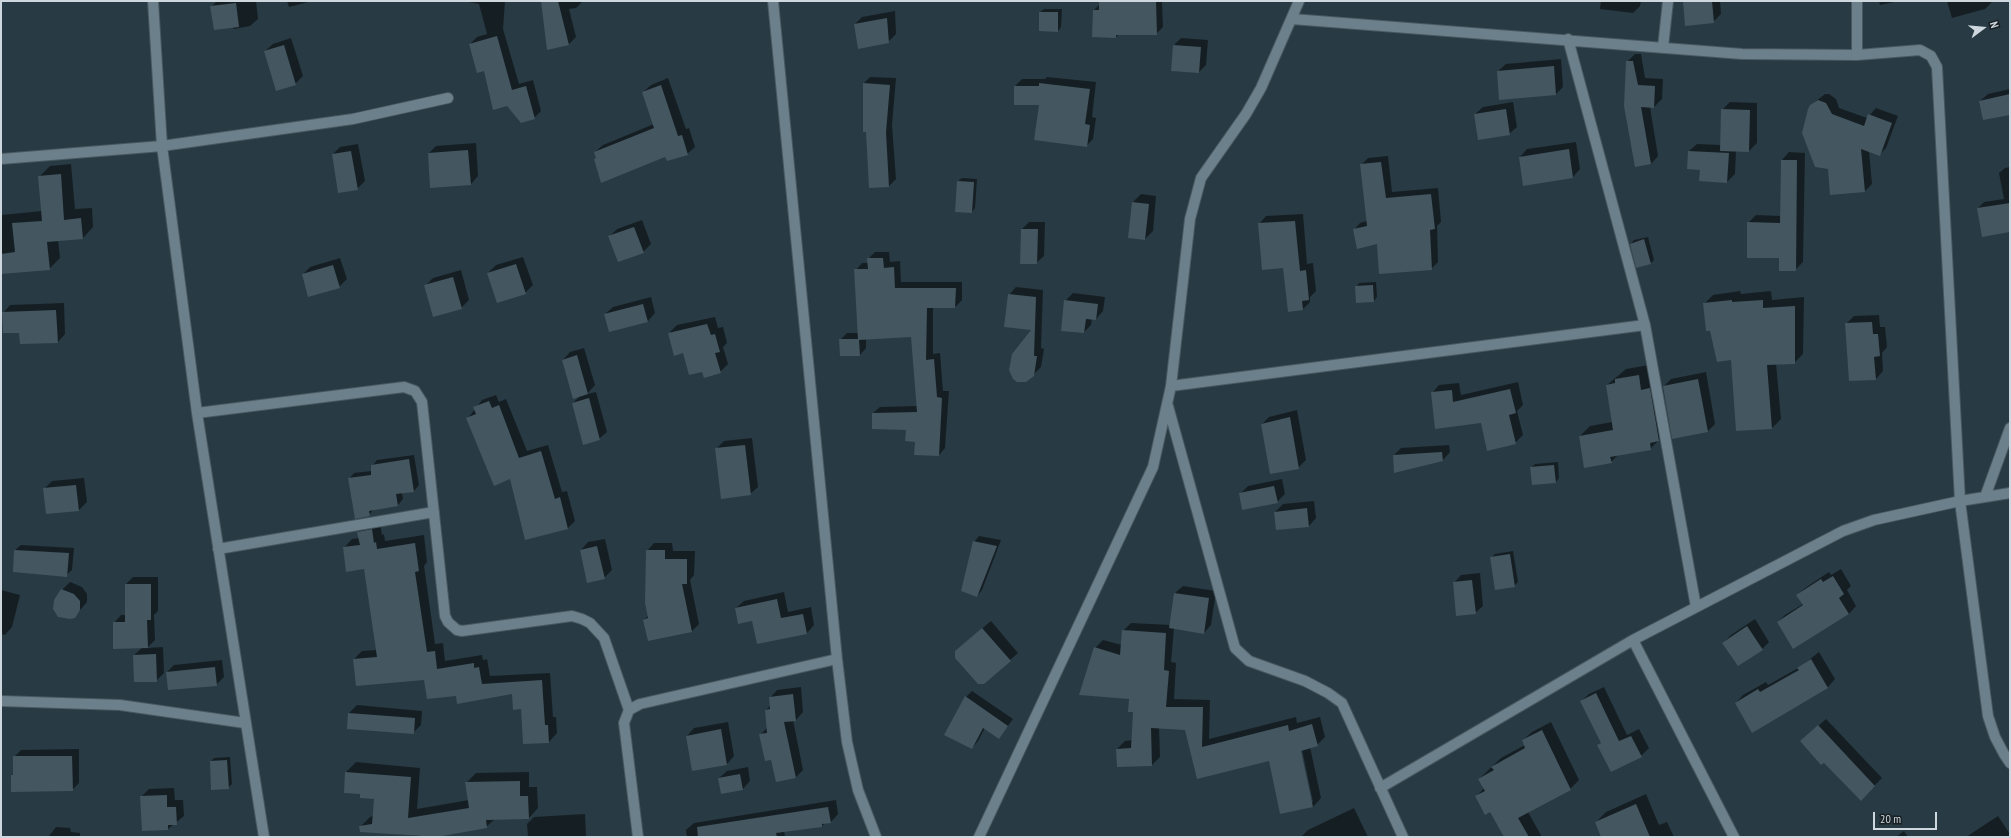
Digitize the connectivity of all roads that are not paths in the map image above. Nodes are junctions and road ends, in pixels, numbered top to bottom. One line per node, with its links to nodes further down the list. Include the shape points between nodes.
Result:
1 (153, 1): 11 (street)
2 (773, 1): 25 (street)
3 (1299, 1): 6 (street)
4 (1668, 1): 8 (street)
5 (1857, 1): 9 (street)
6 (1292, 19): 7 (street); 14 (street, via 1261,88 1246,114 1200,178 1190,219)
7 (1568, 39): 8 (street); 13 (street)
8 (1663, 47): 9 (street, via 1742,54)
9 (1857, 55): 20 (street, via 1920,50 1931,56 1937,66)
10 (448, 98): 11 (street, via 353,120)
11 (162, 146): 12 (street); 16 (street)
12 (1, 159)
13 (1645, 325): 14 (street); 23 (street)
14 (1172, 386): 15 (street)
15 (1168, 404): 30 (street, via 1235,648 1249,661 1305,681 1342,704); 34 (street, via 1153,467)
16 (197, 413): 21 (street, via 409,388 415,391 422,402); 22 (street)
17 (2010, 428): 19 (street)
18 (2010, 493): 19 (street)
19 (1986, 497): 20 (street)
20 (1960, 501): 23 (street, via 1874,520 1843,531); 29 (street, via 1988,716 1995,737)
21 (434, 512): 22 (street); 27 (street, via 445,616 452,626 462,631 572,616 582,619 590,623 604,638)
22 (218, 549): 28 (street)
23 (1696, 607): 24 (street)
24 (1633, 640): 30 (street); 36 (street)
25 (837, 659): 27 (street, via 640,704); 33 (street, via 847,742 858,790)
26 (1, 701): 28 (street, via 120,705)
27 (629, 710): 32 (street, via 624,723)
28 (245, 723): 31 (street)
29 (2010, 762)
30 (1380, 788): 35 (street)
31 (264, 837)
32 (638, 837)
33 (876, 837)
34 (979, 837)
35 (1403, 837)
36 (1734, 837)

